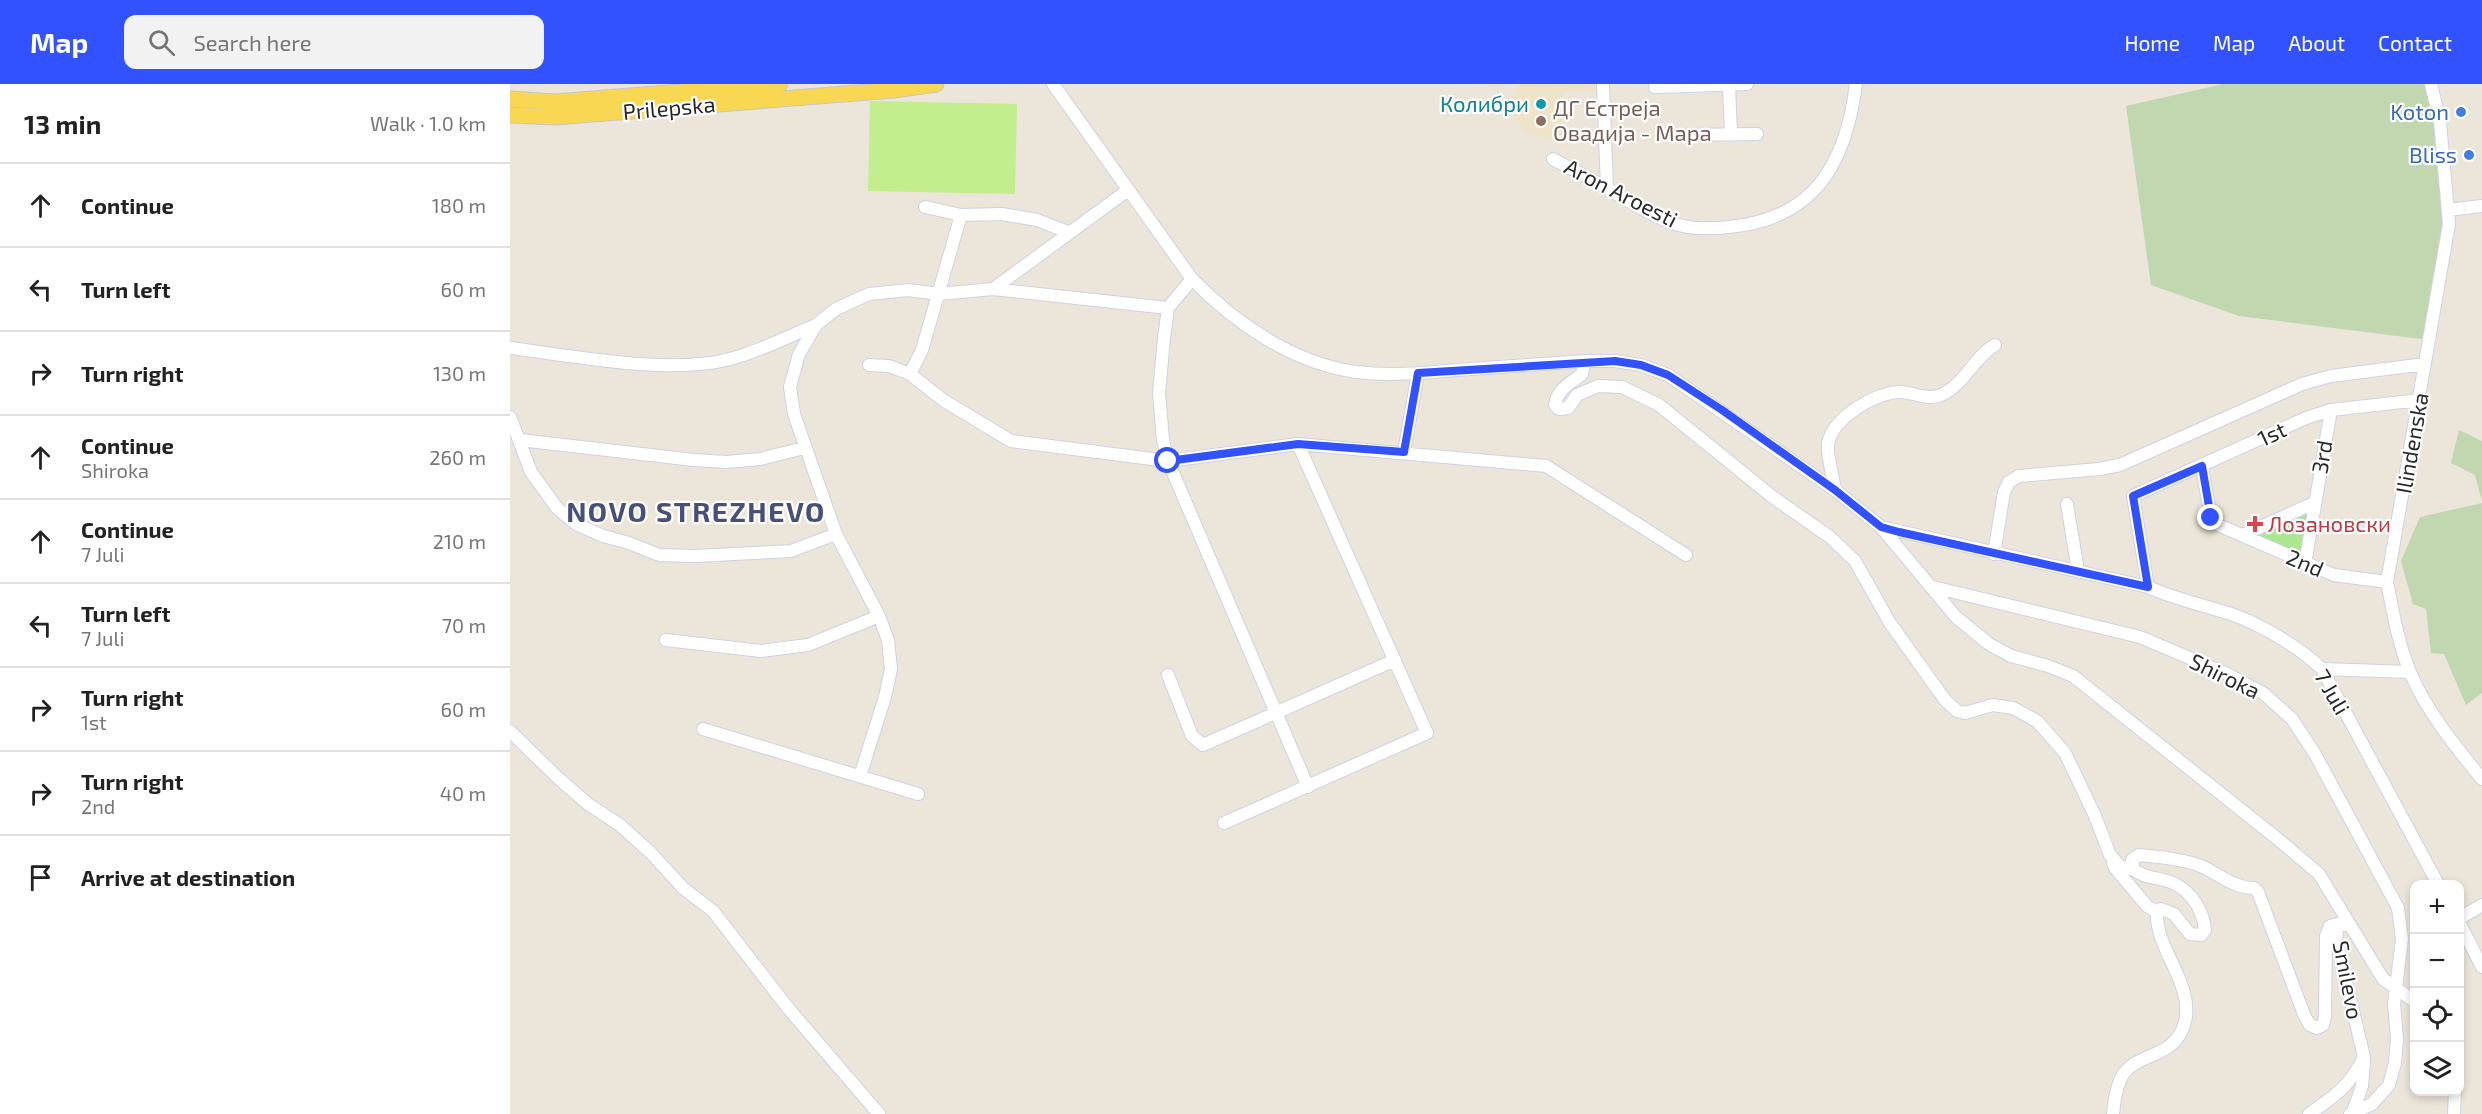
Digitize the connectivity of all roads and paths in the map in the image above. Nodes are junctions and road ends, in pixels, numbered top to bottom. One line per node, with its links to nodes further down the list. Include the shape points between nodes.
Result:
1 (780, 84): 10 (main road, Prilepska)
2 (936, 84): 12 (main road, Prilepska, via 555,117)
3 (1053, 84): 18 (street)
4 (1603, 84): 17 (street)
5 (1747, 84): 8 (street)
6 (1856, 84): 17 (street, Aron Aroesti, via 1852,117 1832,169 1810,195 1780,215 1746,225 1706,229 1672,223)
7 (2431, 84): 21 (street, Ilindenska, via 2440,122)
8 (1729, 85): 9 (street); 13 (street)
9 (1655, 87)
10 (671, 89): 11 (main road, Prilepska, via 555,102)
11 (510, 99)
12 (510, 115)
13 (1731, 134): 14 (street); 15 (street)
14 (1757, 134)
15 (1687, 135)
16 (1553, 159): 17 (street, Aron Aroesti)
17 (1607, 188)
18 (1128, 190): 23 (street); 24 (street)
19 (2482, 206): 21 (street)
20 (925, 207): 22 (street)
21 (2448, 210): 32 (street, Ilindenska, via 2449,224)
22 (962, 215): 23 (street, via 1002,214 1037,220); 26 (street)
23 (1068, 232): 25 (street)
24 (1192, 279): 27 (street); 34 (street, via 1254,332 1310,360 1355,372)
25 (993, 289): 26 (street); 27 (street)
26 (939, 294): 28 (street, via 908,290 869,294 836,309); 35 (street, via 922,350)
27 (1168, 308): 43 (street, via 1159,393)
28 (816, 324): 30 (street, via 732,359 705,364 608,360); 41 (street, via 799,354 790,387)
29 (1995, 345): 45 (street, via 1944,394 1898,392 1867,401 1849,414 1828,444)
30 (510, 348)
31 (1585, 361): 34 (street); 45 (street, via 1641,365 1668,375); 72 (street, via 1582,374 1560,390 1555,405 1559,410 1568,408 1577,395 1598,386 1622,387 1659,405 1774,498 1830,537 1855,561 1890,623 1957,711 2003,706 2037,721 2065,753)
32 (2425, 364): 36 (street, Ilindenska); 51 (street, via 2331,376 2302,384 2120,465 2019,476 2009,482 2004,492)
33 (868, 365): 35 (street, via 889,366)
34 (1418, 373): 42 (street)
35 (910, 374): 43 (street, via 943,400 1011,441)
36 (2420, 399): 37 (street, 1st); 55 (street, Ilindenska)
37 (2331, 411): 44 (street, 1st, via 2306,418); 46 (street, 3rd)
38 (510, 417): 39 (street)
39 (520, 440): 41 (street, via 727,462); 49 (street, via 531,472 570,519 603,536 658,555 791,551)
40 (1298, 444): 42 (street); 43 (street); 60 (street)
41 (804, 448): 49 (street)
42 (1404, 452): 52 (street, via 1546,466)
43 (1168, 461): 64 (street)
44 (2202, 466): 50 (street, 2nd, via 2211,518 2216,524); 57 (street, 1st, via 2133,496)
45 (1835, 490): 48 (street)
46 (2314, 502): 50 (street, 3rd); 53 (street, 3rd)
47 (2067, 504): 54 (street)
48 (1881, 527): 51 (street, 7 Juli); 56 (street)
49 (836, 534): 58 (street)
50 (2244, 535): 53 (street, 2nd)
51 (1994, 554): 54 (street, 7 Juli)
52 (1686, 555)
53 (2305, 564): 55 (street, 2nd, via 2334,575)
54 (2078, 571): 57 (street, 7 Juli)
55 (2387, 582): 62 (street, Ilindenska)
56 (1933, 587): 78 (street, via 1956,617 1989,644 2011,656 2073,676 2279,840 2319,874); 81 (street, Shiroka, via 2139,637 2263,693 2292,719 2314,754 2397,908 2402,939)
57 (2148, 587): 61 (street, 7 Juli, via 2178,600 2234,615 2305,653)
58 (879, 616): 59 (street, via 808,645 761,651); 67 (street, via 888,640 891,669)
59 (666, 640)
60 (1395, 660): 64 (street); 69 (street, via 1427,733)
61 (2322, 669): 62 (street); 74 (street, 7 Juli)
62 (2410, 672): 68 (street, Ilindenska, via 2442,730)
63 (1168, 675): 64 (street, via 1192,736 1199,744)
64 (1275, 713): 69 (street)
65 (703, 729): 67 (street)
66 (510, 731): 86 (street, via 557,777 620,825 683,888 713,911 788,1008)
67 (860, 776): 70 (street)
68 (2482, 779)
69 (1308, 787): 71 (street)
70 (918, 794)
71 (1224, 823)
72 (2110, 855): 73 (street, via 2121,867); 76 (street, via 2115,868 2147,906)
73 (2133, 869): 76 (street, via 2140,876 2167,880 2182,888 2201,911 2205,930 2201,935 2190,934 2174,914 2161,909); 78 (street, via 2132,860 2139,855 2163,858 2200,866 2241,887 2254,888 2305,1017 2317,1028 2323,1025 2325,1016 2326,936 2330,926)
74 (2435, 880)
75 (2482, 905): 77 (street)
76 (2157, 912): 87 (street, via 2157,922 2186,1001 2184,1024 2181,1034 2163,1052 2132,1065 2122,1076)
77 (2464, 916)
78 (2344, 925): 81 (street, via 2383,979); 83 (street, Smilevo, via 2336,940)
79 (2464, 932): 80 (street)
80 (2482, 967)
81 (2396, 989): 82 (street); 85 (street, Shiroka, via 2397,1038 2389,1085 2372,1104)
82 (2410, 998)
83 (2363, 1051): 85 (street, Smilevo, via 2362,1086); 88 (street, via 2356,1072 2343,1091)
84 (2455, 1096): 89 (street)
85 (2352, 1113)
86 (879, 1114)
87 (2113, 1114)
88 (2309, 1114)
89 (2454, 1114)

